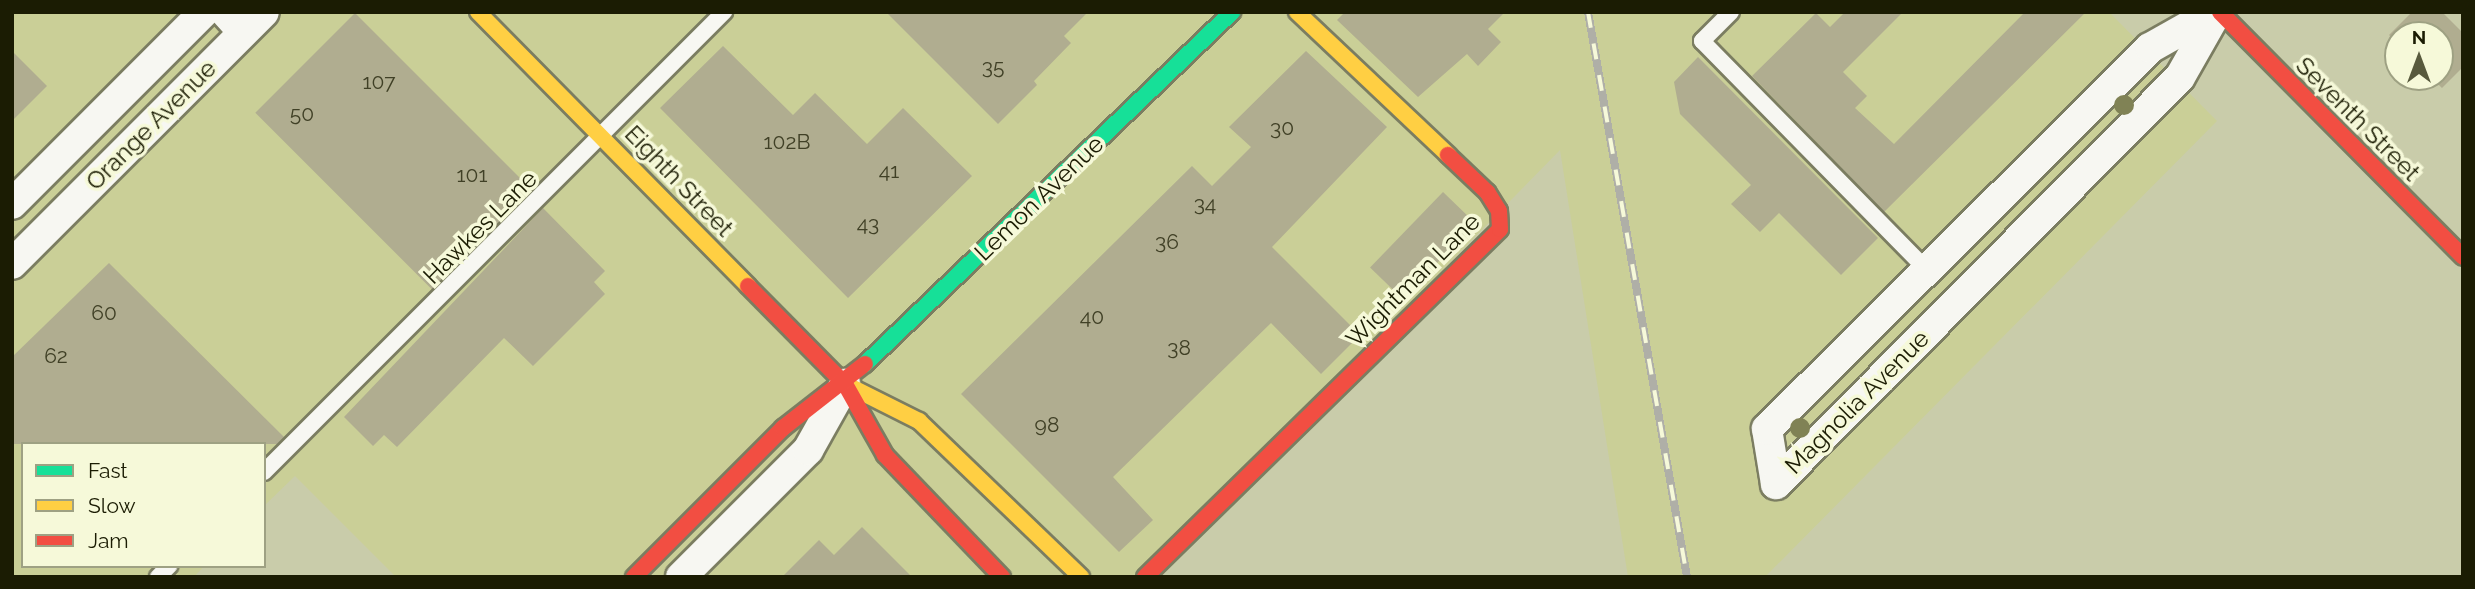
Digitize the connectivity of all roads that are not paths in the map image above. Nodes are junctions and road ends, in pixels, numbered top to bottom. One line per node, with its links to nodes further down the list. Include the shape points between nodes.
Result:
1 (204, 12): 10 (street, Orange Avenue)
2 (478, 12): 9 (main road, Eighth Street)
3 (724, 12): 9 (lane, Hawkes Lane)
4 (1232, 12): 16 (main road, Lemon Avenue)
5 (1297, 12): 22 (main road, Wightman Lane, via 1487,192 1499,211 1500,229)
6 (1731, 12): 14 (lane, via 1702,41)
7 (2217, 12): 12 (main road, Seventh Street); 14 (street, Magnolia Avenue, via 2150,48); 15 (street, Magnolia Avenue, via 2180,78)
8 (244, 19): 11 (street, Orange Avenue)
9 (604, 137): 16 (main road, Eighth Street); 17 (lane, Hawkes Lane)
10 (21, 195): 11 (street, Orange Avenue)
11 (59, 217): 13 (street, Orange Avenue)
12 (2463, 257)
13 (12, 264)
14 (1926, 269): 15 (street); 15 (street, Magnolia Avenue, via 1767,429 1776,484)
15 (1958, 300)
16 (845, 384): 18 (main road, Lemon Avenue, via 783,428); 19 (street, Lemon Avenue, via 808,450); 20 (main road, Eighth Street, via 885,455); 21 (main road, Eighth Street, via 919,421)
17 (266, 470)
18 (634, 577)
19 (681, 577)
20 (1002, 577)
21 (1081, 577)
22 (1145, 577)

